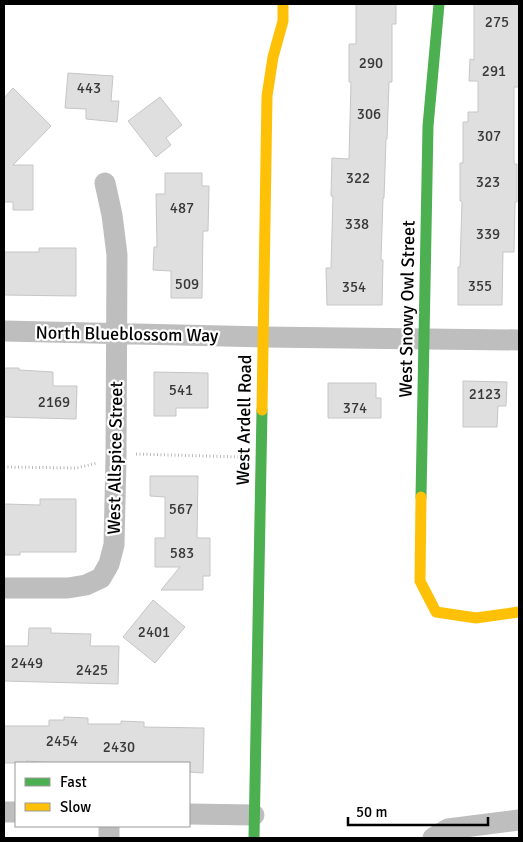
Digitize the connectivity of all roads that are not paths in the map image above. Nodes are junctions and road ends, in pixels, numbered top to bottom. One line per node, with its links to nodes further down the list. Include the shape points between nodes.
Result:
1 (283, 4): 6 (street, West Ardell Road, via 267,96)
2 (439, 4): 7 (street, West Snowy Owl Street, via 428,126)
3 (105, 183): 5 (street, West Allspice Street, via 117,255)
4 (4, 332): 5 (street, North Blueblossom Way)
5 (116, 334): 6 (street, North Blueblossom Way); 9 (street, West Allspice Street, via 114,545 109,564 101,578 86,585)
6 (263, 337): 7 (street, North Blueblossom Way); 12 (street, West Ardell Road)
7 (424, 338): 8 (street, North Blueblossom Way); 10 (street, West Snowy Owl Street, via 420,581 436,612 476,618)
8 (519, 340)
9 (4, 588)
10 (519, 612)
11 (190, 814): 12 (street)
12 (254, 814): 14 (street, West Ardell Road)
13 (519, 820): 15 (street, via 448,829)
14 (254, 838)
15 (433, 838)

